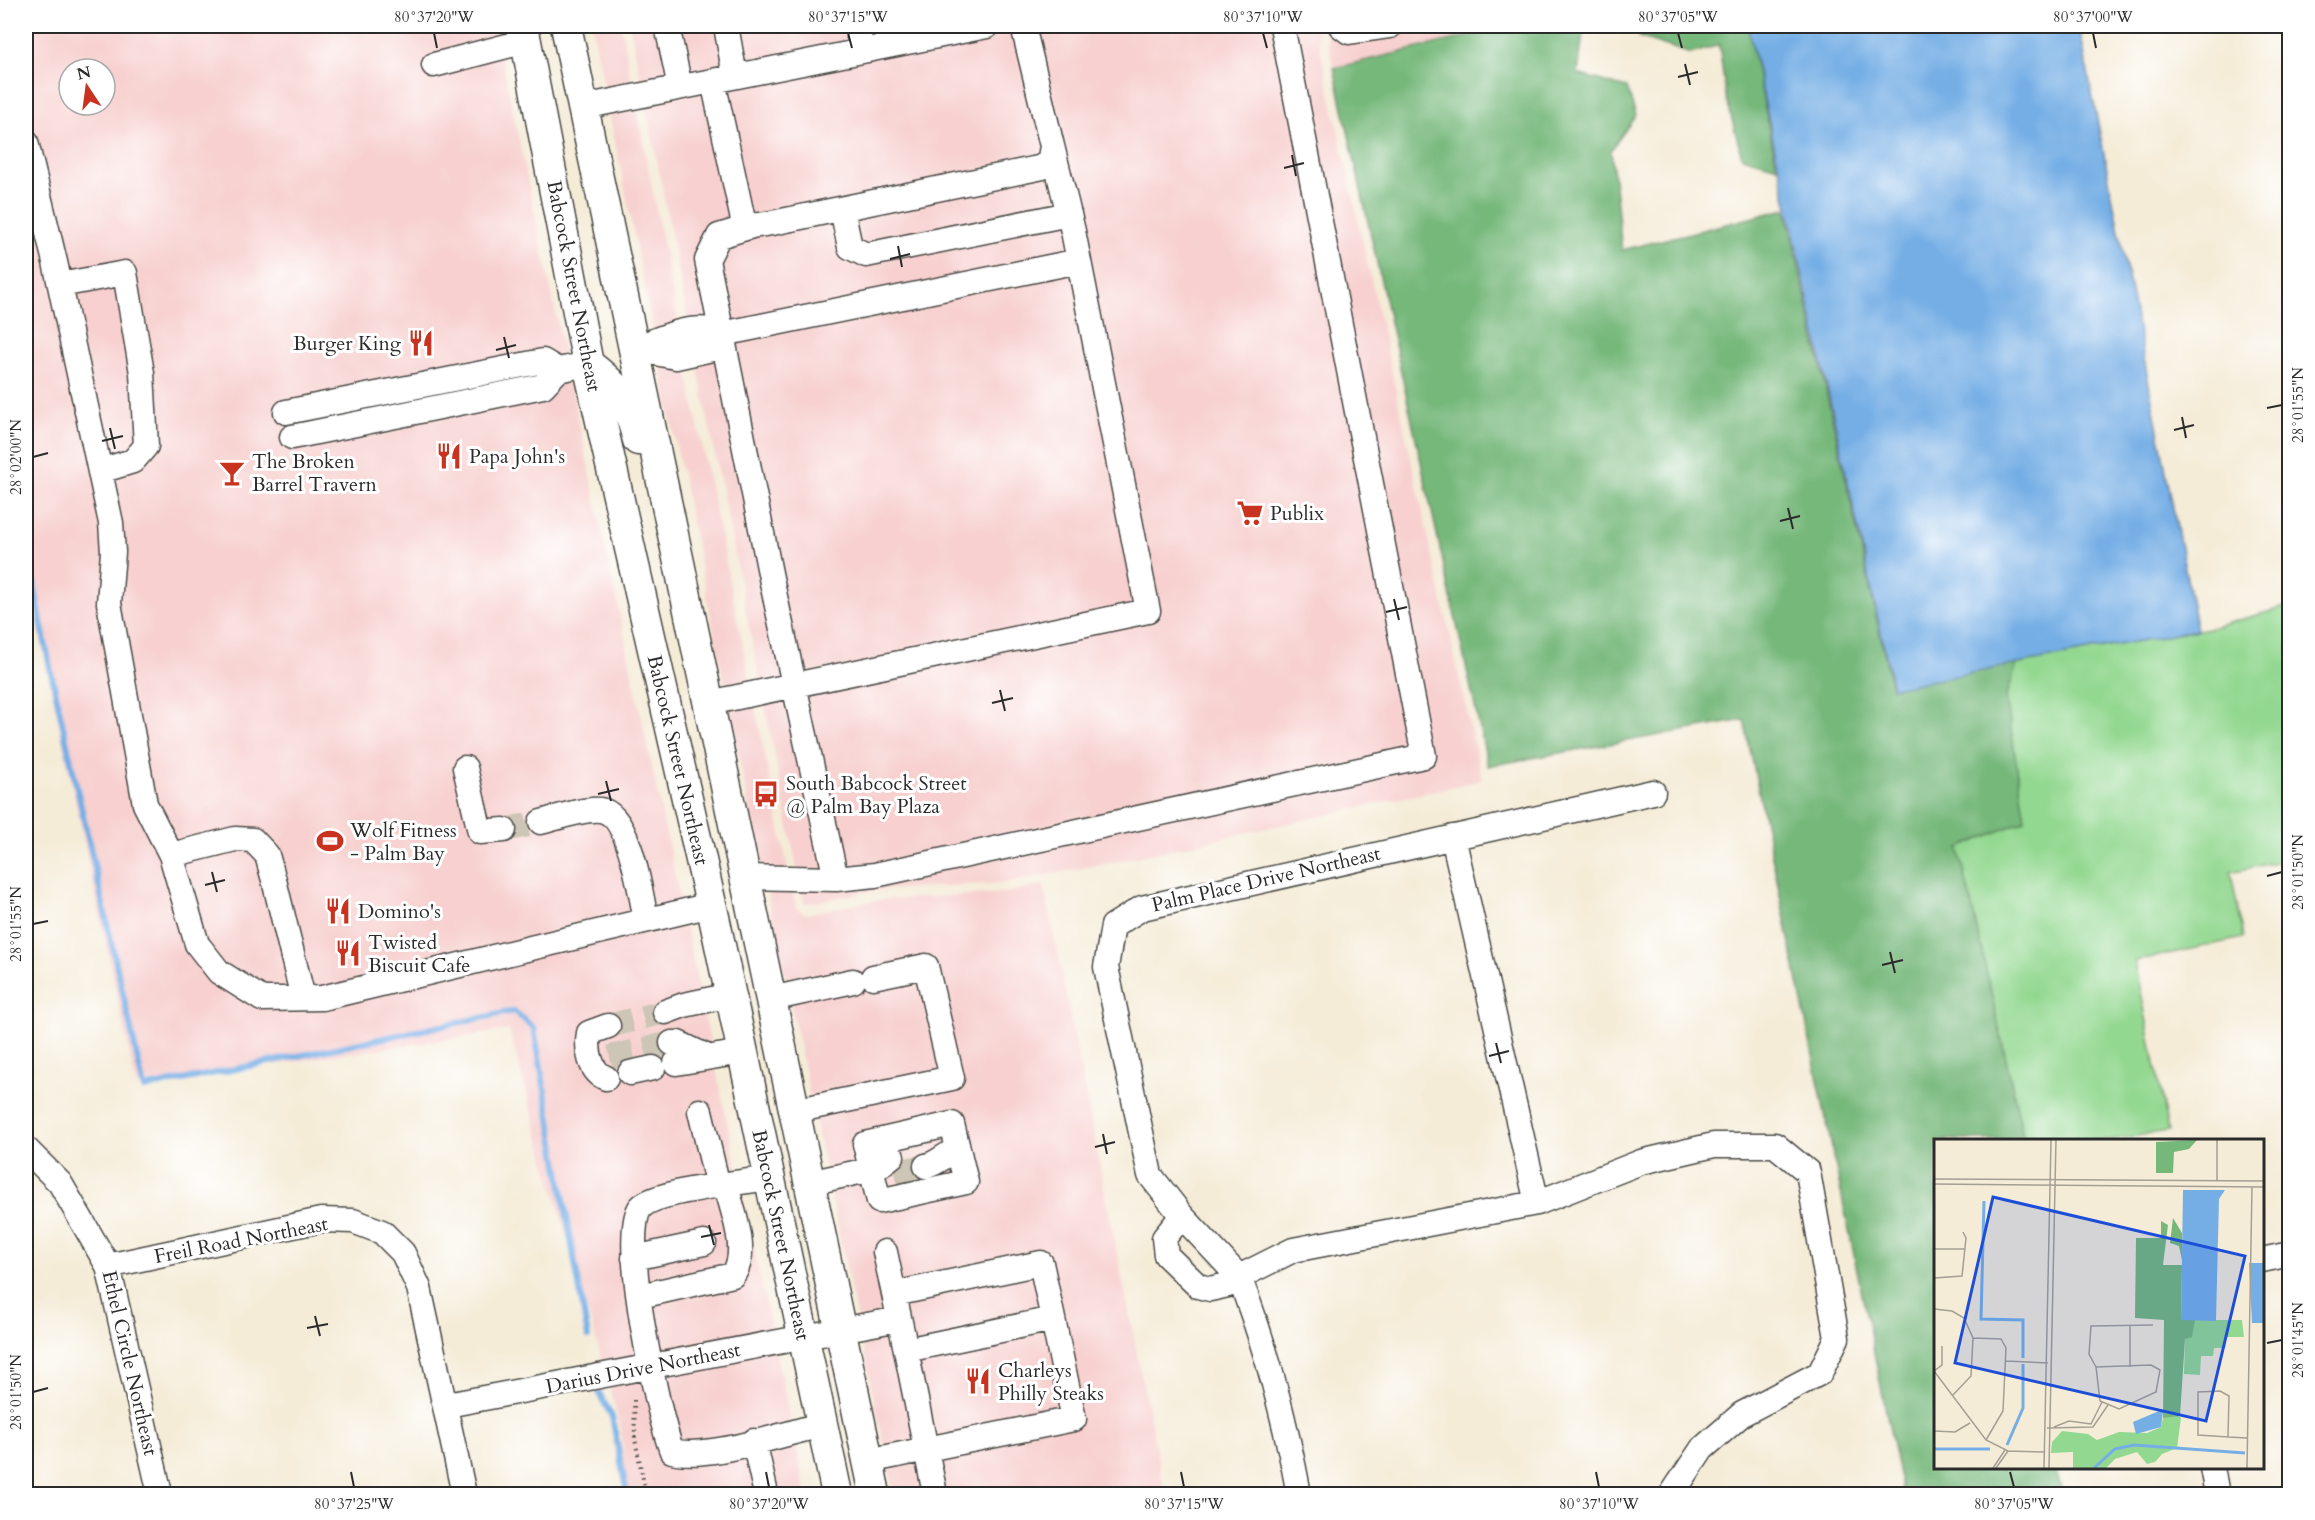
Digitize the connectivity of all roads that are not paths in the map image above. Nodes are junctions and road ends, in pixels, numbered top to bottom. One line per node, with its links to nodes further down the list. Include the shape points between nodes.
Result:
1 (566, 26): 15 (main road, Babcock Street Northeast)
2 (667, 26): 14 (street)
3 (726, 26): 13 (street)
4 (857, 26): 11 (street)
5 (987, 26): 11 (street)
6 (1023, 26): 17 (street)
7 (1282, 26): 41 (street, via 1424,756 875,875)
8 (1341, 26): 9 (street, via 1355,32)
9 (1390, 26)
10 (525, 33): 12 (street); 25 (main road, Babcock Street Northeast)
11 (862, 51): 13 (street)
12 (434, 65)
13 (724, 78): 14 (street); 20 (street, via 743,220)
14 (680, 87): 15 (street)
15 (583, 106): 24 (main road, Babcock Street Northeast)
16 (26, 142): 22 (street)
17 (1052, 146): 18 (street, via 1043,167); 19 (street)
18 (842, 209): 19 (street, via 850,247 866,255); 20 (street)
19 (1069, 214): 21 (street)
20 (752, 226): 23 (street, via 719,236 707,260)
21 (1079, 261): 23 (street); 31 (street, via 1148,611)
22 (60, 285): 29 (street); 29 (street, via 125,273 142,373 146,446 133,461)
23 (722, 334): 24 (street, via 707,327 670,334); 31 (street)
24 (634, 349): 30 (main road, Babcock Street Northeast)
25 (588, 364): 26 (street); 30 (main road, via 614,384 632,416 650,495); 33 (main road, Babcock Street Northeast)
26 (558, 370): 27 (street, via 543,361); 28 (street, via 543,386)
27 (286, 412)
28 (292, 437)
29 (100, 471): 39 (street, via 114,552 109,603 145,804)
30 (675, 544): 32 (main road, Babcock Street Northeast)
31 (794, 685): 32 (street); 41 (street)
32 (709, 703): 40 (main road, Babcock Street Northeast)
33 (676, 750): 40 (main road, via 702,782 721,855); 42 (main road, Babcock Street Northeast)
34 (465, 768): 37 (street, via 480,832)
35 (1653, 792): 38 (street, Palm Place Drive Northeast)
36 (541, 822): 43 (street, via 600,809 614,816 628,841)
37 (504, 830)
38 (1453, 837): 61 (street); 62 (street, Palm Place Drive Northeast, via 1142,908 1113,926 1106,967 1150,1175)
39 (171, 855): 46 (street, via 196,944 219,972 262,999); 46 (street, via 235,839 253,840 267,855)
40 (745, 877): 41 (street); 45 (main road, Babcock Street Northeast)
41 (836, 879)
42 (711, 905): 43 (street); 44 (main road, Babcock Street Northeast); 45 (main road, via 724,909 744,924)
43 (646, 920): 46 (street, via 322,998)
44 (730, 995): 47 (street); 49 (main road, Babcock Street Northeast)
45 (770, 995): 53 (main road, Babcock Street Northeast); 53 (street, via 926,966 951,1078)
46 (303, 998)
47 (674, 1009)
48 (608, 1026): 51 (street, via 589,1033 587,1041)
49 (742, 1052): 50 (street, via 708,1057); 58 (main road, Babcock Street Northeast)
50 (674, 1053)
51 (602, 1066)
52 (700, 1111): 60 (street)
53 (794, 1111): 59 (main road, Babcock Street Northeast)
54 (26, 1149): 68 (street, Ethel Circle Northeast, via 60,1183)
55 (953, 1151): 56 (street, via 934,1164); 57 (street, via 952,1124 865,1144); 57 (street, via 966,1182 879,1201)
56 (925, 1157)
57 (884, 1166): 59 (street)
58 (769, 1178): 60 (street); 75 (main road, Babcock Street Northeast)
59 (810, 1183): 74 (main road, Babcock Street Northeast)
60 (722, 1185): 63 (street); 66 (street, via 653,1200 642,1206 632,1229)
61 (1537, 1203): 69 (street, via 1293,1250); 91 (street, via 1641,1162 1714,1145 1775,1145 1808,1172 1837,1338 1820,1373 1742,1414 1702,1449)
62 (1182, 1216): 69 (street, Palm Place Drive Northeast); 69 (street, via 1164,1238 1166,1255 1198,1286 1210,1290)
63 (738, 1236): 66 (street); 71 (street, via 739,1266 733,1275)
64 (885, 1252): 70 (street)
65 (2289, 1254): 67 (street)
66 (634, 1258): 71 (street)
67 (2264, 1260)
68 (108, 1266): 78 (street, Freil Road Northeast, via 321,1220 353,1221 382,1232 403,1254 419,1288); 84 (street, Ethel Circle Northeast)
69 (1239, 1277): 90 (street, Palm Place Drive Northeast, via 1261,1332)
70 (894, 1294): 72 (street); 73 (street, via 1041,1263)
71 (640, 1296): 77 (street)
72 (899, 1319): 74 (street, Darius Drive Northeast); 76 (street)
73 (1053, 1319): 76 (street); 81 (street, via 1074,1419)
74 (840, 1330): 75 (street, Darius Drive Northeast); 82 (main road, Babcock Street Northeast)
75 (803, 1337): 77 (street, Darius Drive Northeast); 79 (main road, Babcock Street Northeast)
76 (906, 1350): 81 (street)
77 (642, 1368): 78 (street, Darius Drive Northeast); 80 (street, via 672,1451 687,1455)
78 (447, 1406): 85 (street, Freil Road Northeast)
79 (821, 1425): 80 (street); 87 (main road, Babcock Street Northeast)
80 (754, 1441): 86 (street)
81 (926, 1449): 82 (street); 89 (street)
82 (868, 1461): 88 (main road, Babcock Street Northeast)
83 (2212, 1469): 92 (street)
84 (160, 1494)
85 (464, 1494)
86 (766, 1494)
87 (837, 1494)
88 (875, 1494)
89 (935, 1494)
90 (1299, 1494)
91 (1672, 1494)
92 (2217, 1494)

